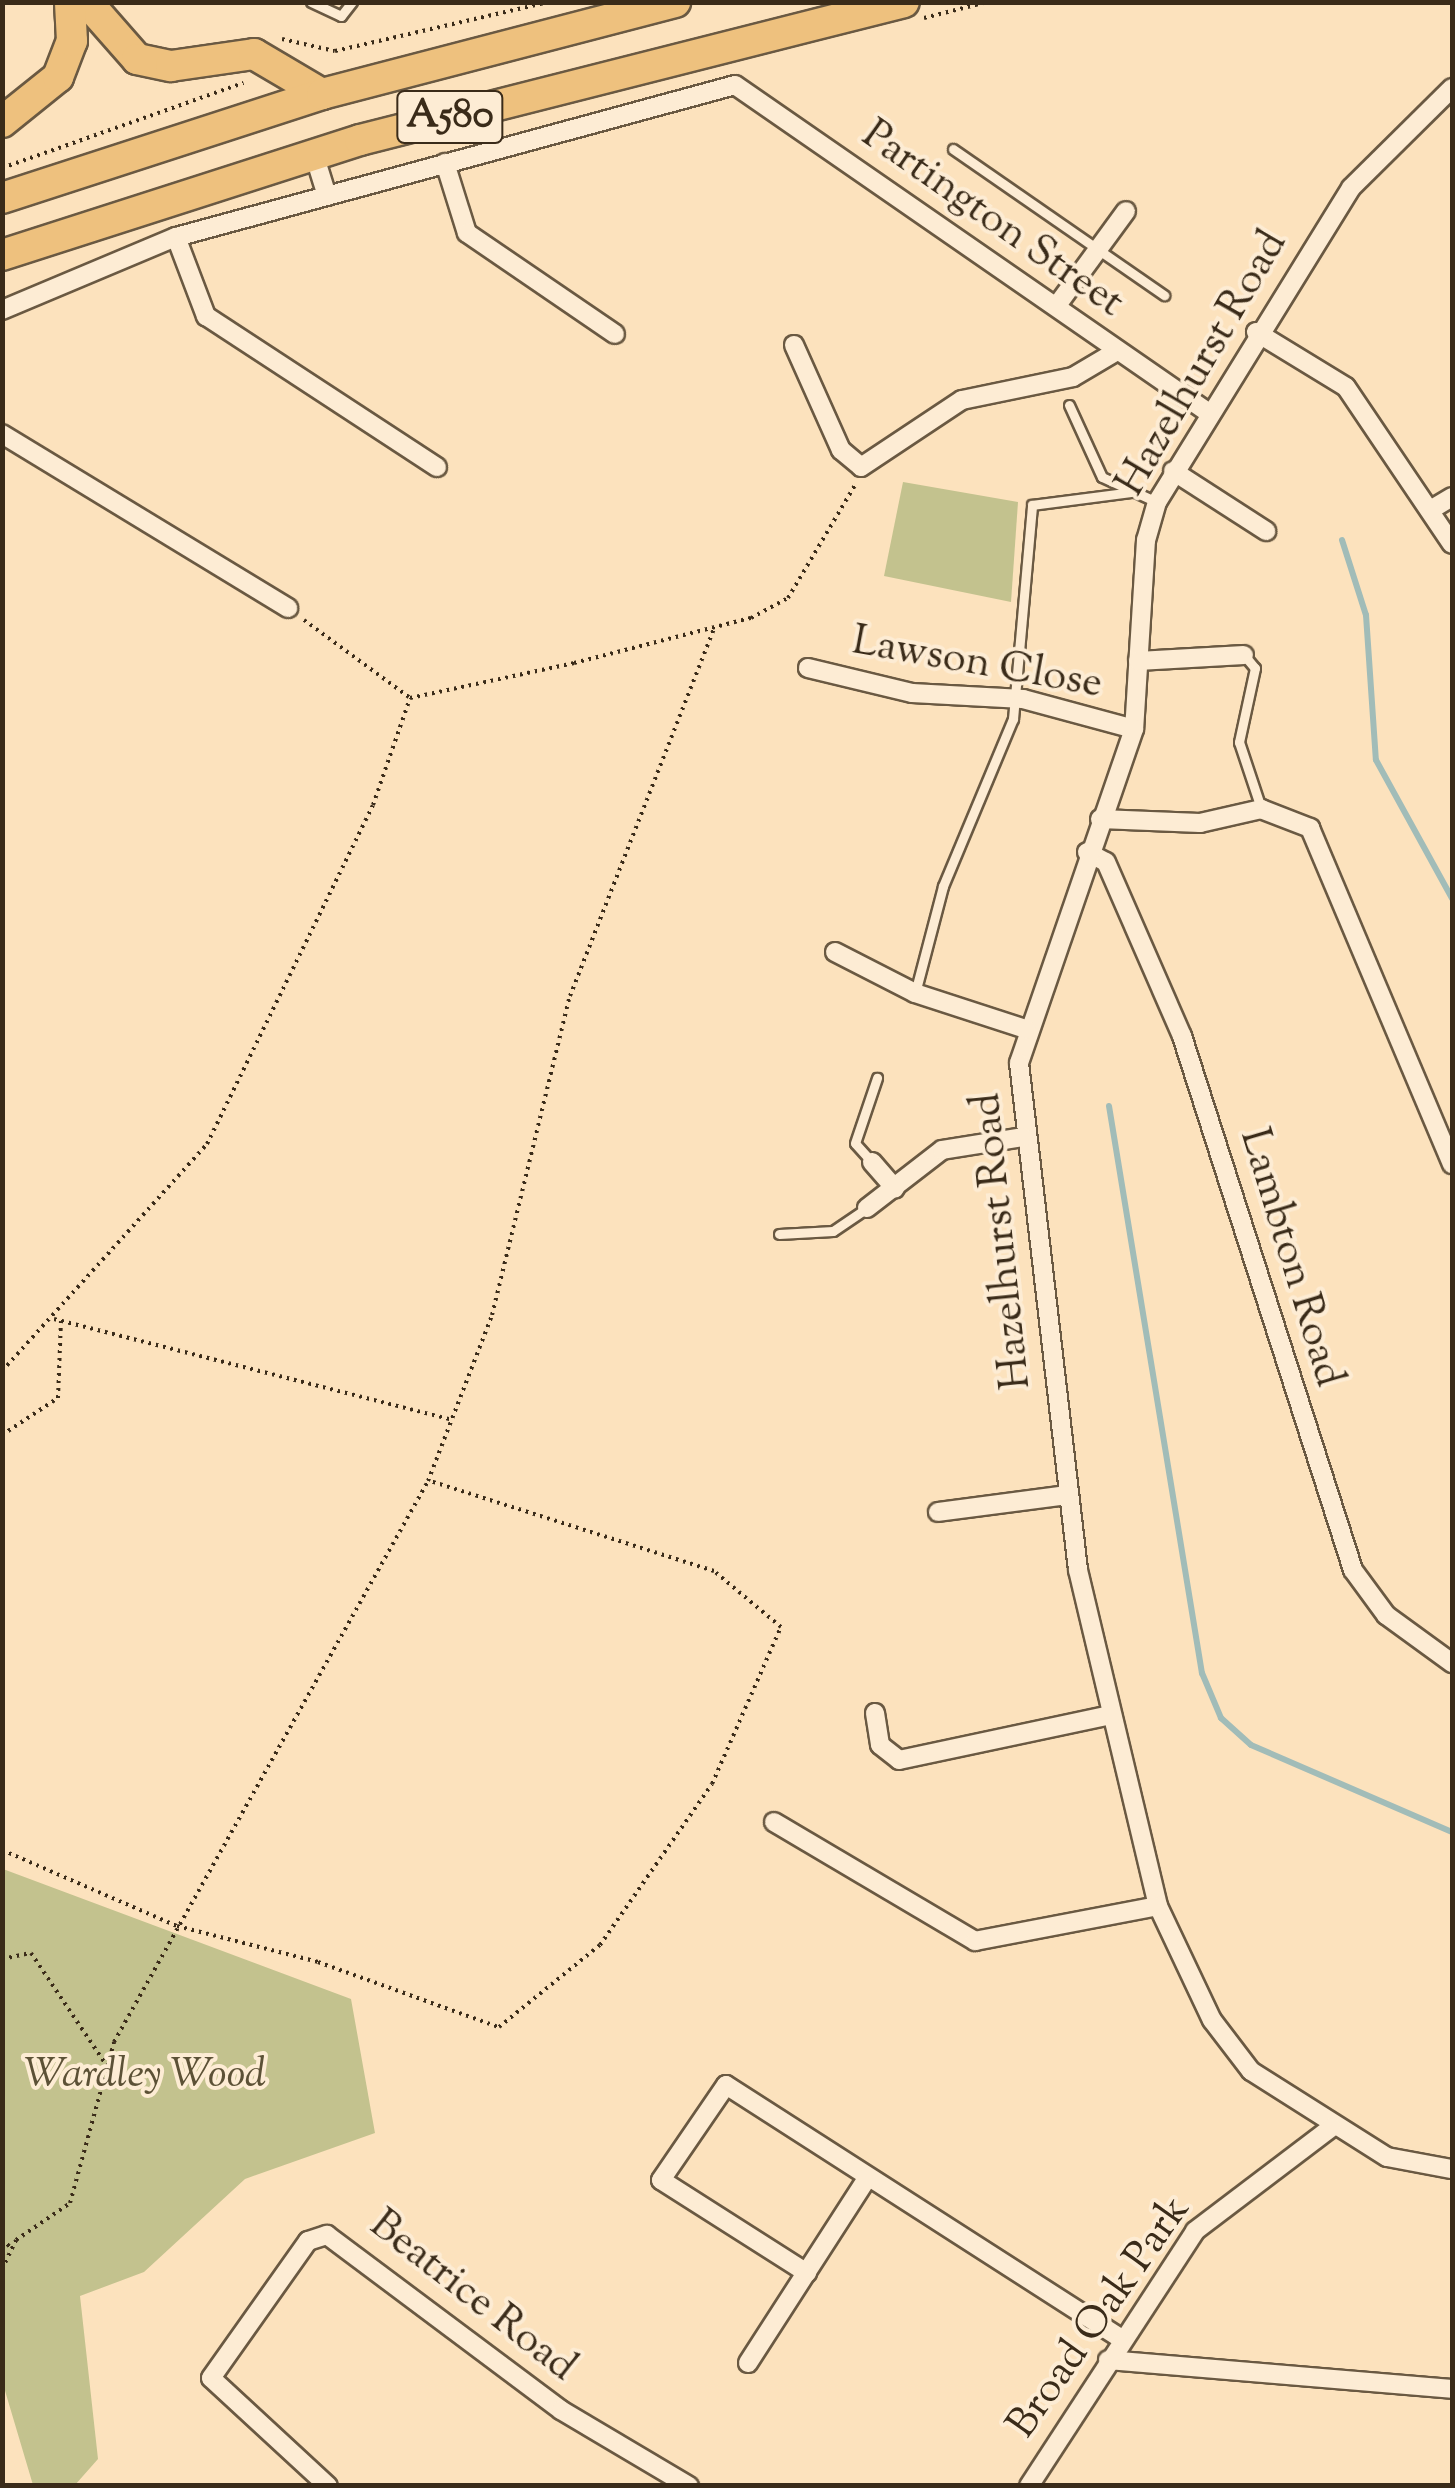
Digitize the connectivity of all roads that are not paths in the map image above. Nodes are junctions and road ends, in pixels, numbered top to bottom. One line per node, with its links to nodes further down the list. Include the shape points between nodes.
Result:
1 (70, 2): 9 (highway, via 72,40 58,76)
2 (87, 2): 8 (highway, via 138,59 171,66 254,54)
3 (312, 2): 4 (lane, via 341,16)
4 (352, 2)
5 (675, 2): 8 (highway, A580)
6 (904, 2): 11 (highway, A580)
7 (1452, 88): 22 (street, Hazelhurst Road, via 1352,188)
8 (322, 94): 14 (highway, A580)
9 (2, 122)
10 (953, 149): 17 (lane)
11 (314, 154): 13 (street); 18 (highway, A580)
12 (445, 163): 13 (street); 20 (street, Partington Street, via 735,85); 23 (street, via 468,233)
13 (326, 196): 16 (street)
14 (2, 198)
15 (1126, 212): 17 (street)
16 (176, 237): 21 (street); 31 (street, via 206,316)
17 (1098, 250): 19 (lane); 20 (street)
18 (2, 255)
19 (1164, 295)
20 (1058, 304): 25 (street, Partington Street)
21 (2, 310)
22 (1256, 332): 29 (street, Hazelhurst Road); 36 (street, via 1346,386)
23 (615, 334)
24 (794, 346): 27 (street)
25 (1117, 350): 27 (street, via 1072,376 962,400 862,468 841,450); 29 (street, Partington Street)
26 (832, 376): 27 (street)
27 (814, 384)
28 (1069, 405): 33 (lane, via 1090,464)
29 (1209, 413): 32 (street, Hazelhurst Road)
30 (2, 434): 39 (street)
31 (438, 466)
32 (1173, 471): 35 (street, Hazelhurst Road); 37 (street)
33 (1132, 492): 35 (lane); 43 (lane, via 1032,504)
34 (1452, 497): 36 (street)
35 (1158, 502): 41 (street, Hazelhurst Road)
36 (1432, 510): 38 (street)
37 (1266, 531)
38 (1452, 544)
39 (288, 608)
40 (1244, 656): 41 (street); 45 (lane, via 1255,668 1239,742)
41 (1138, 661): 44 (street, Hazelhurst Road)
42 (808, 668): 43 (street, Lawson Close, via 912,693)
43 (1016, 698): 44 (street, Lawson Close); 49 (lane, via 943,886)
44 (1134, 729): 46 (street, Hazelhurst Road)
45 (1262, 809): 46 (street, via 1200,823); 54 (street, via 1298,818 1317,842)
46 (1100, 818): 47 (street, Hazelhurst Road)
47 (1088, 852): 50 (street, Hazelhurst Road); 60 (street, Lambton Road, via 1106,862 1182,1036 1353,1570 1386,1615)
48 (835, 952): 49 (street)
49 (915, 993): 50 (street)
50 (1026, 1029): 52 (street, Hazelhurst Road)
51 (876, 1078): 53 (lane, via 855,1142)
52 (1022, 1136): 55 (street, via 942,1150); 58 (street, Hazelhurst Road)
53 (872, 1162): 55 (street)
54 (1452, 1164)
55 (896, 1188): 56 (street)
56 (868, 1208): 57 (lane, via 833,1231)
57 (779, 1234)
58 (1068, 1495): 59 (street); 62 (street, Hazelhurst Road)
59 (938, 1512)
60 (1452, 1663)
61 (875, 1713): 62 (street, via 880,1745 899,1760)
62 (1111, 1715): 64 (street, Hazelhurst Road)
63 (774, 1822): 64 (street, via 791,1842 976,1941)
64 (1158, 1906): 65 (street, Hazelhurst Road, via 1212,2020 1252,2071)
65 (1332, 2127): 66 (street, Hazelhurst Road, via 1387,2157); 69 (street, Broad Oak Park, via 1208,2217)
66 (1450, 2165)
67 (868, 2178): 68 (street); 68 (street, via 726,2085 661,2180); 69 (street)
68 (806, 2273): 71 (street)
69 (1121, 2339): 70 (street, Broad Oak Park)
70 (1108, 2360): 72 (street); 76 (street, Broad Oak Park)
71 (748, 2362)
72 (1452, 2389)
73 (665, 2481): 74 (street, Beatrice Road, via 327,2234 308,2241 211,2378); 75 (street, Beatrice Road)
74 (328, 2486)
75 (689, 2486)
76 (1029, 2486)

